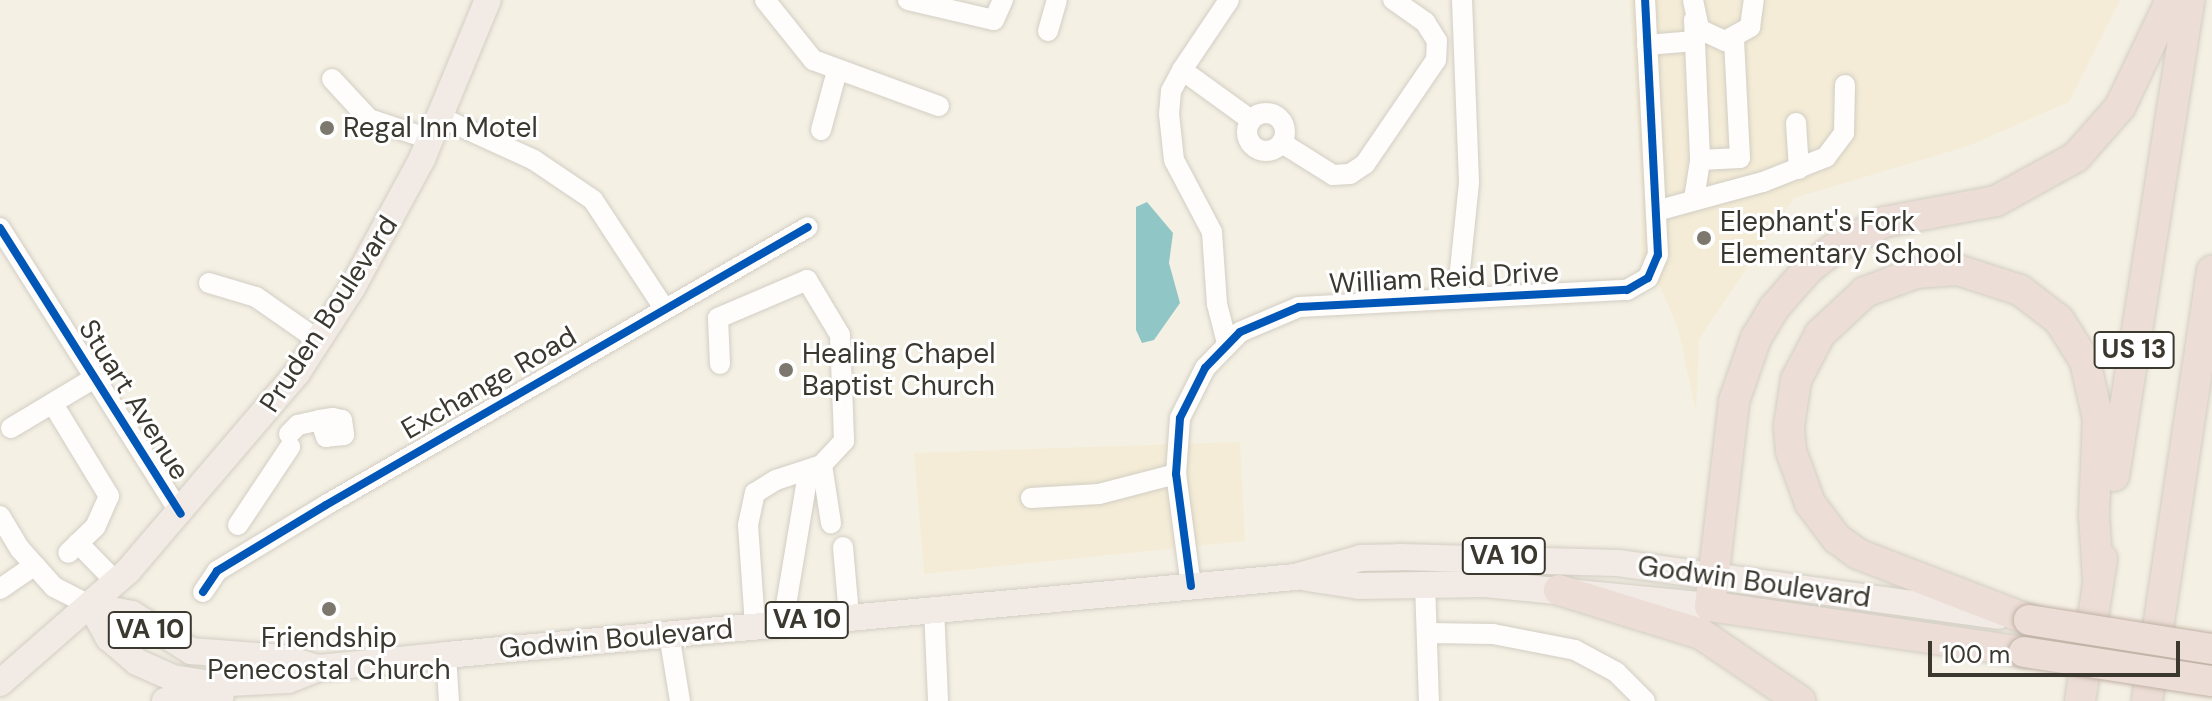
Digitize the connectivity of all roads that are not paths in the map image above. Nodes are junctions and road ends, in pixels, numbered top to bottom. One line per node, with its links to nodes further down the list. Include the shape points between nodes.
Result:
1 (488, 0): 24 (main road, Pruden Boulevard)
2 (765, 0): 19 (street, via 799,48)
3 (908, 0): 13 (street)
4 (1003, 0): 13 (street, via 994,20)
5 (1057, 0): 15 (street)
6 (1229, 0): 18 (street)
7 (1393, 0): 18 (street, via 1425,22 1437,41 1436,60 1365,164 1350,174 1333,175 1282,143 1267,151 1255,148 1247,132 1251,120)
8 (1462, 0): 34 (street, via 1469,182)
9 (1645, 0): 17 (street, William Reid Drive)
10 (1754, 0): 16 (street, via 1750,27)
11 (2171, 0): 54 (highway, via 2120,107 2076,157 1996,201 1884,222 1832,250 1787,291 1756,338 1734,401)
12 (2189, 0): 56 (highway, US 13)
13 (929, 2)
14 (1694, 20): 16 (street, via 1715,40); 17 (street); 26 (street)
15 (1048, 31)
16 (1734, 39): 26 (street, via 1740,158)
17 (1647, 45): 29 (street, William Reid Drive)
18 (1182, 70): 37 (street, via 1170,102 1174,160 1212,232 1217,304)
19 (837, 71): 22 (street); 25 (street)
20 (332, 79): 24 (street, via 369,119)
21 (1845, 85): 27 (street, via 1840,142 1826,157)
22 (939, 106)
23 (1796, 123): 27 (street)
24 (437, 129): 35 (street, via 534,160 593,200); 36 (main road, Pruden Boulevard)
25 (821, 130)
26 (1700, 160): 28 (street)
27 (1799, 169): 28 (street)
28 (1694, 199): 29 (street)
29 (1656, 211): 34 (street, William Reid Drive, via 1658,255 1639,286)
30 (808, 227): 35 (street, Exchange Road)
31 (0, 228): 39 (street, Stuart Avenue)
32 (2212, 271): 86 (highway, US 13)
33 (209, 283): 36 (street, via 256,297)
34 (1457, 299): 37 (street, William Reid Drive, via 1299,307 1255,322)
35 (664, 308): 62 (street, Exchange Road, via 217,571)
36 (319, 341): 41 (main road, Pruden Boulevard)
37 (1227, 343): 46 (street, William Reid Drive, via 1190,390 1180,418)
38 (720, 364): 45 (street, via 718,318 807,280 840,335 844,441)
39 (93, 379): 40 (street); 48 (street, Stuart Avenue)
40 (53, 404): 43 (street); 57 (street, via 109,496 106,512 73,548)
41 (263, 417): 44 (street); 48 (main road, Pruden Boulevard)
42 (320, 420): 44 (street, via 298,425)
43 (11, 428)
44 (294, 446): 51 (street)
45 (815, 470): 50 (street); 68 (street); 69 (street, via 763,485 749,508)
46 (1176, 474): 47 (street, via 1099,494); 59 (street, William Reid Drive)
47 (1031, 498)
48 (181, 514): 57 (main road, Pruden Boulevard)
49 (0, 516): 53 (street)
50 (831, 523)
51 (238, 525)
52 (843, 547): 66 (street)
53 (35, 565): 60 (street); 63 (street, via 54,587)
54 (1714, 575): 55 (main road, Godwin Boulevard / VA 10, via 1618,563 1464,555 1361,558); 64 (highway); 67 (main road, Godwin Boulevard / VA 10)
55 (1295, 577): 58 (main road, Godwin Boulevard / VA 10, via 1359,586); 59 (main road, Godwin Boulevard / VA 10)
56 (2098, 579): 67 (highway, via 2098,419 2085,361 2059,320 2020,290 1958,270 1916,273 1865,292 1820,334 1796,380 1789,416 1791,451 1810,503 1837,539 1858,554); 85 (highway, US 13)
57 (116, 582): 63 (main road, Pruden Boulevard)
58 (1425, 583): 61 (main road, Godwin Boulevard / VA 10); 70 (street)
59 (1191, 586): 65 (main road, Godwin Boulevard / VA 10)
60 (0, 589)
61 (1559, 590): 64 (main road, Godwin Boulevard / VA 10); 84 (highway, via 1701,634)
62 (203, 592)
63 (91, 606): 74 (main road, Godwin Boulevard / VA 10, via 132,614 191,651 283,658); 76 (main road, Pruden Boulevard); 77 (main road, Godwin Boulevard, via 109,638 161,674)
64 (1710, 606): 75 (highway, Godwin Boulevard / VA 10, bridge)
65 (934, 608): 66 (main road, Godwin Boulevard / VA 10); 81 (street)
66 (849, 616): 68 (main road, Godwin Boulevard / VA 10)
67 (2029, 620): 72 (highway, Godwin Boulevard / VA 10, bridge)
68 (783, 623): 69 (main road, Godwin Boulevard / VA 10)
69 (755, 625): 71 (main road, Godwin Boulevard / VA 10)
70 (1428, 633): 82 (street); 83 (street, via 1493,634 1575,650 1616,672)
71 (669, 634): 73 (main road, Godwin Boulevard / VA 10); 80 (street)
72 (2212, 649)
73 (446, 655): 74 (main road, Godwin Boulevard / VA 10); 79 (street)
74 (319, 668): 77 (main road, Godwin Boulevard / VA 10)
75 (2212, 681)
76 (0, 683)
77 (288, 691): 78 (main road, VA 10)
78 (165, 701)
79 (449, 701)
80 (680, 701)
81 (938, 701)
82 (1429, 701)
83 (1645, 701)
84 (1800, 701)
85 (2080, 701)
86 (2147, 701)

